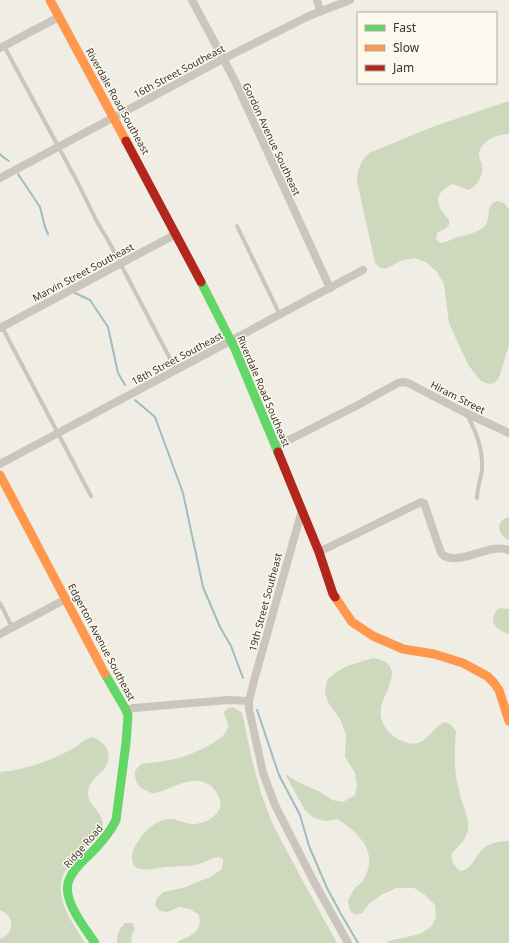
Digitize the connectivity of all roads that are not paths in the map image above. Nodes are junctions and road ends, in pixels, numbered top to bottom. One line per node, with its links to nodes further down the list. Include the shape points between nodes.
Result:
1 (50, 0): 6 (street, Riverdale Road Southeast)
2 (192, 0): 8 (street, Gordon Avenue Southeast)
3 (317, 0): 5 (street)
4 (350, 0): 5 (street, 16th Street Southeast)
5 (320, 11): 8 (street, 16th Street Southeast)
6 (59, 17): 7 (street); 9 (street, Riverdale Road Southeast)
7 (2, 47): 10 (lane)
8 (223, 59): 9 (street, 16th Street Southeast); 16 (street, Gordon Avenue Southeast)
9 (114, 118): 10 (street, 16th Street Southeast); 13 (street, Riverdale Road Southeast)
10 (59, 147): 11 (street, 16th Street Southeast); 14 (lane)
11 (0, 178)
12 (237, 226): 17 (lane)
13 (176, 234): 14 (street, Marvin Street Southeast); 19 (street, Riverdale Road Southeast)
14 (120, 264): 18 (street, Marvin Street Southeast); 20 (lane)
15 (362, 270): 16 (street, 18th Street Southeast)
16 (330, 288): 17 (street, 18th Street Southeast)
17 (280, 315): 19 (street, 18th Street Southeast)
18 (1, 326): 22 (lane)
19 (231, 341): 20 (street, 18th Street Southeast); 24 (street, Riverdale Road Southeast)
20 (176, 370): 22 (street, 18th Street Southeast)
21 (466, 413): 23 (street, Hiram Street); 24 (street, Hiram Street, via 403,382); 28 (lane, via 474,429 481,458 482,469)
22 (58, 433): 25 (street, 18th Street Southeast); 27 (lane)
23 (509, 433)
24 (275, 447): 29 (street, Riverdale Road Southeast)
25 (0, 464)
26 (0, 475): 32 (street, Edgerton Avenue Southeast)
27 (91, 496)
28 (477, 498)
29 (302, 510): 31 (street, Riverdale Road Southeast); 36 (street, 19th Street Southeast)
30 (508, 550): 31 (street, via 494,549 452,558 443,556 424,503 421,502)
31 (319, 552): 38 (street, Riverdale Road Southeast, via 333,594 352,622 373,636 403,649 434,654 463,663 487,676 499,690)
32 (66, 599): 34 (street); 37 (street, Edgerton Avenue Southeast)
33 (0, 603): 34 (lane)
34 (12, 627): 35 (street)
35 (0, 634)
36 (249, 701): 37 (street, Edgerton Avenue Southeast, via 228,700); 40 (street, via 263,773 275,805)
37 (126, 710): 39 (street, Ridge Road, via 126,743 114,827 73,873 67,886 68,897)
38 (509, 721)
39 (95, 943)
40 (348, 943)

